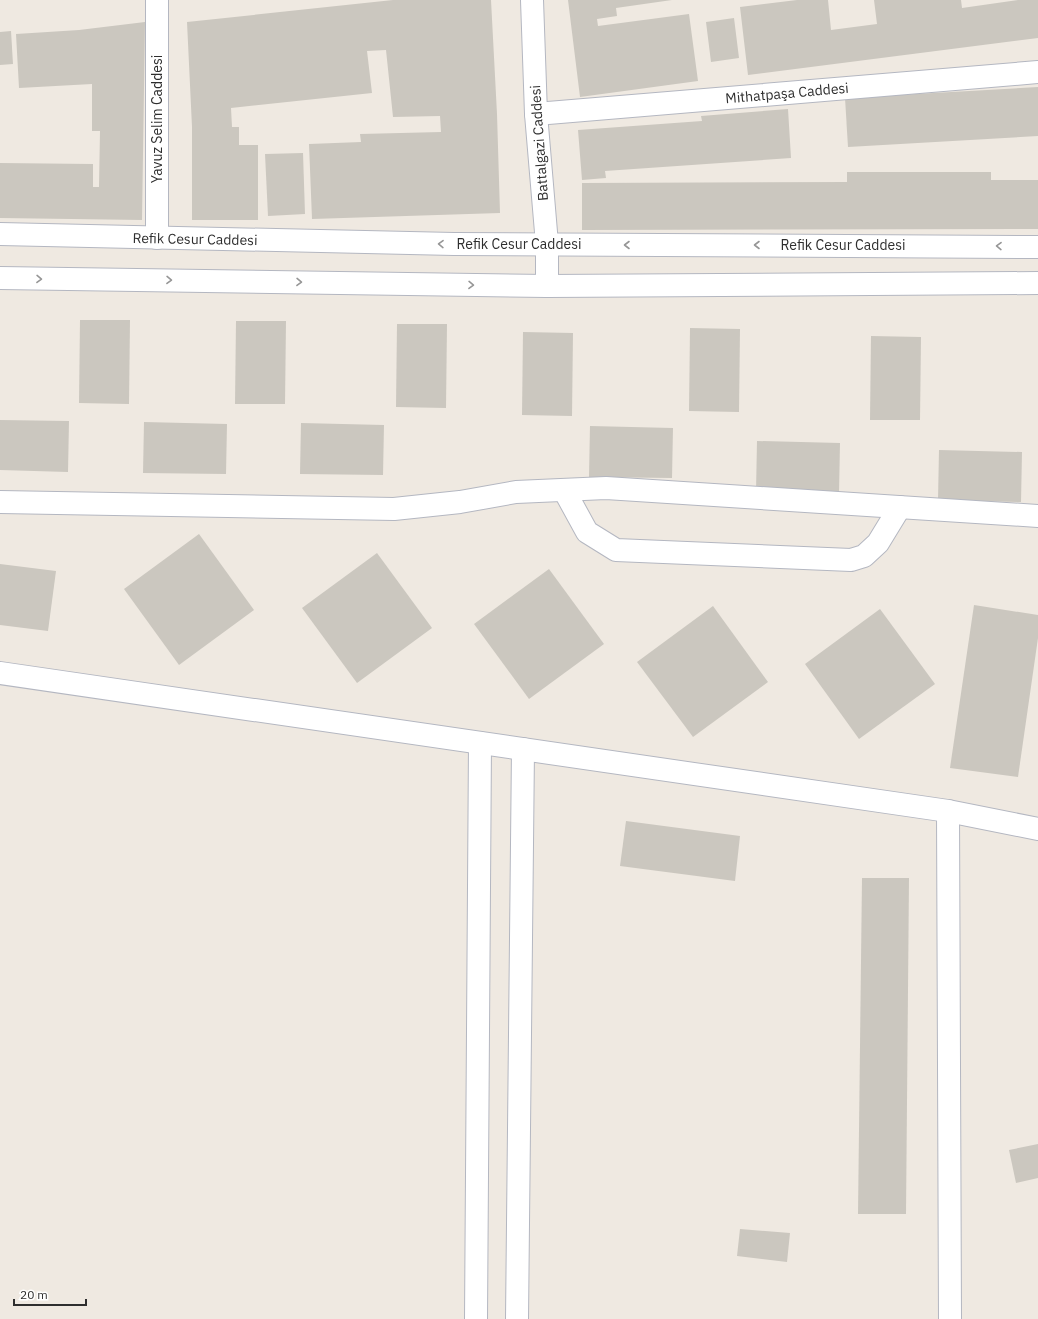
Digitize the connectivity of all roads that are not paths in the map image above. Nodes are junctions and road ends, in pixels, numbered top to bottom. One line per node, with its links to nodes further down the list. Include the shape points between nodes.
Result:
1 (157, 0): 6 (street, Yavuz Selim Caddesi)
2 (532, 0): 4 (street, Battalgazi Caddesi)
3 (1038, 72): 4 (street, Mithatpaşa Caddesi)
4 (536, 114): 7 (street, Battalgazi Caddesi)
5 (0, 234): 6 (street, Refik Cesur Caddesi)
6 (157, 238): 7 (street, Refik Cesur Caddesi, one-way to 6)
7 (547, 244): 8 (street, Refik Cesur Caddesi, one-way to 7); 11 (street, Battalgazi Caddesi)
8 (1038, 247)
9 (0, 278): 11 (street, one-way to 11)
10 (1038, 283): 11 (street)
11 (547, 286)
12 (564, 490): 13 (street, via 516,492 460,502 394,509); 14 (street, via 606,488); 14 (street, via 587,532 616,550 850,560 864,556 878,543)
13 (0, 502)
14 (900, 507): 15 (street)
15 (1038, 516)
16 (0, 673): 17 (street)
17 (480, 743): 18 (street); 21 (street)
18 (523, 749): 19 (street); 22 (street)
19 (948, 811): 20 (street); 23 (street)
20 (1038, 829)
21 (476, 1319)
22 (517, 1319)
23 (950, 1319)

